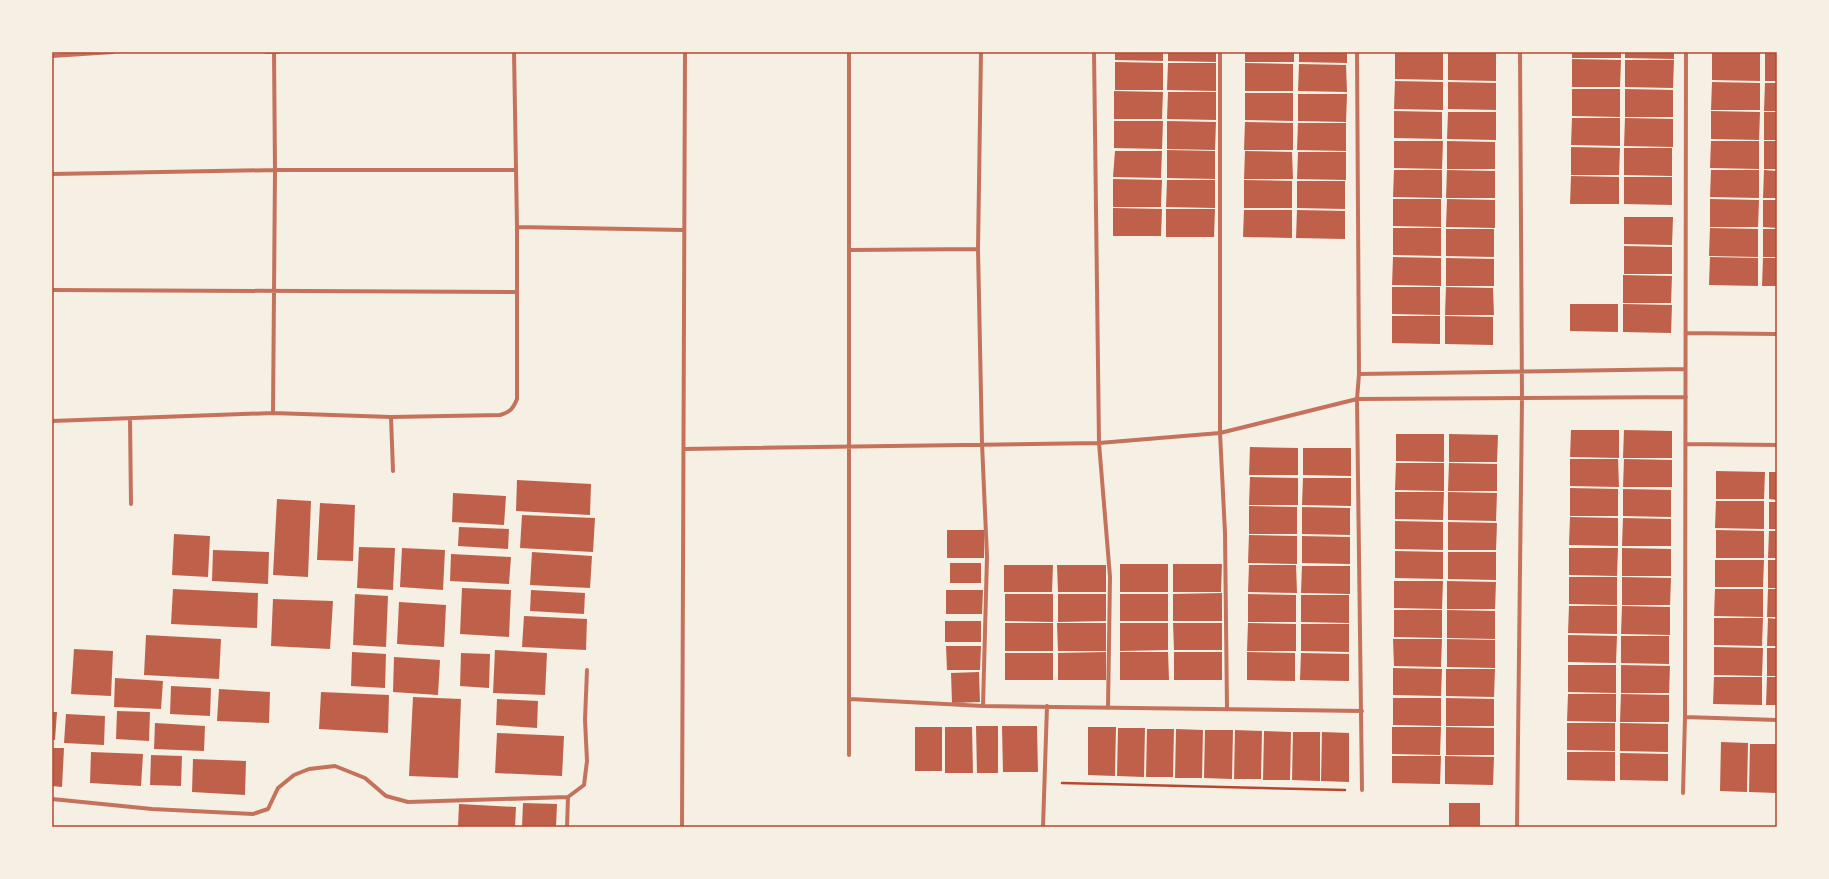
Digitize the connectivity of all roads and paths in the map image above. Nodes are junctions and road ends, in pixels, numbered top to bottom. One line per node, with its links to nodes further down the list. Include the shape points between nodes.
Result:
1 (113, 52): 14 (street)
2 (266, 52): 3 (street)
3 (274, 52): 4 (street); 15 (street)
4 (278, 52)
5 (514, 52): 16 (street)
6 (685, 52): 19 (street)
7 (849, 52): 21 (street)
8 (981, 52): 20 (street)
9 (1094, 52): 39 (street)
10 (1220, 52): 37 (street)
11 (1357, 52): 29 (street)
12 (1520, 52): 28 (street)
13 (1686, 52): 25 (street)
14 (52, 56)
15 (275, 170): 16 (street); 17 (street); 23 (street)
16 (516, 170): 18 (street)
17 (52, 174)
18 (518, 227): 19 (street); 24 (street)
19 (684, 230): 43 (street)
20 (978, 249): 21 (street); 38 (street)
21 (849, 250): 42 (street)
22 (52, 290): 23 (street)
23 (274, 291): 24 (street); 33 (street)
24 (516, 292): 34 (street, via 517,399 514,408 489,416)
25 (1686, 333): 26 (street); 27 (street)
26 (1777, 334)
27 (1685, 369): 28 (street); 30 (street)
28 (1521, 371): 29 (street); 32 (street)
29 (1360, 374): 31 (street)
30 (1686, 397): 32 (street); 40 (street)
31 (1357, 399): 32 (street); 37 (street); 52 (street)
32 (1522, 399): 64 (street)
33 (273, 413): 34 (street); 35 (street)
34 (392, 417): 44 (street)
35 (130, 419): 36 (street); 45 (street)
36 (52, 421)
37 (1220, 433): 39 (street); 51 (street, via 1225,533)
38 (982, 443): 39 (street); 42 (street); 48 (street, via 987,557)
39 (1099, 443): 50 (street, via 1110,577)
40 (1687, 444): 41 (street); 53 (street)
41 (1777, 445)
42 (850, 448): 43 (street); 47 (street)
43 (684, 449): 62 (street)
44 (392, 471)
45 (131, 504)
46 (587, 670): 59 (street, via 585,720 588,761 584,786)
47 (850, 699): 48 (street); 55 (street)
48 (984, 706): 49 (street)
49 (1047, 706): 50 (street); 56 (street)
50 (1108, 708): 51 (street)
51 (1226, 709): 52 (street)
52 (1362, 711): 57 (street)
53 (1685, 717): 54 (street); 58 (street)
54 (1777, 720)
55 (849, 755)
56 (1045, 783): 57 (path); 63 (street)
57 (1362, 790)
58 (1683, 793)
59 (568, 797): 60 (street, via 408,802 386,796 365,778 335,766 309,769 294,775 278,788 268,809 253,814 152,809); 61 (street)
60 (52, 799)
61 (567, 827)
62 (682, 827)
63 (1043, 827)
64 (1516, 827)

